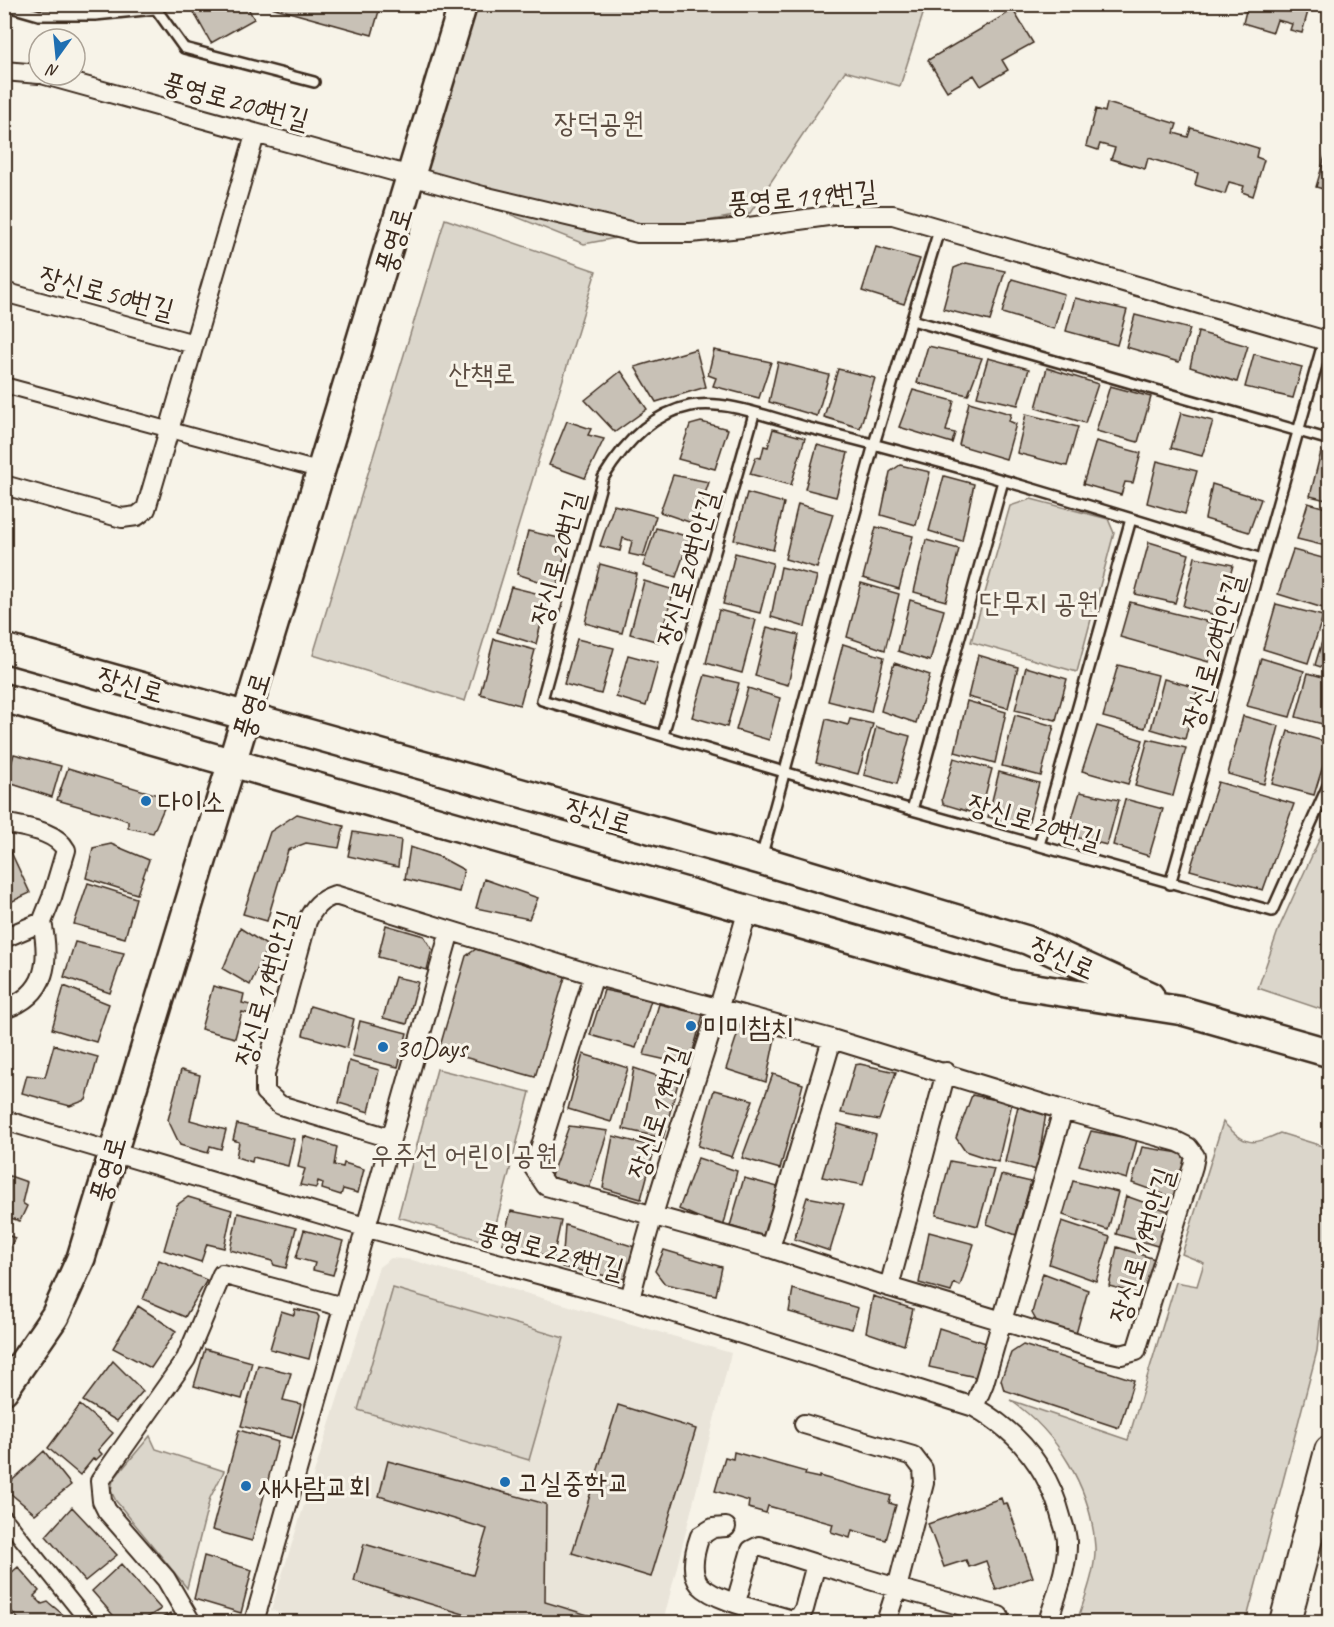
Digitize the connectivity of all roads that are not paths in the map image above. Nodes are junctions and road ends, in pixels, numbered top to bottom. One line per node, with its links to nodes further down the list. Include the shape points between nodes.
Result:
1 (463, 4): 9 (main road, 풍영로)
2 (4, 5): 3 (lane, via 39,15 95,15)
3 (158, 7): 6 (lane, via 184,48)
4 (4, 71): 5 (street)
5 (27, 73)
6 (314, 82)
7 (87, 87): 8 (street, 풍영로200번길)
8 (255, 135): 9 (street, 풍영로200번길); 14 (street)
9 (412, 175): 10 (street, 풍영로199번길, via 638,233 690,233 867,214 893,215); 21 (main road, 풍영로)
10 (940, 226): 12 (lane); 13 (street, 풍영로199번길)
11 (4, 292): 14 (street, 장신로50번길)
12 (912, 320): 18 (lane); 20 (lane)
13 (1327, 341): 18 (lane, 장신로20번안길)
14 (194, 344): 17 (street)
15 (4, 386): 17 (street)
16 (754, 414): 20 (lane, 장신로20번길); 29 (lane, 장신로20번안길); 29 (lane, 장신로20번길, via 718,403 689,406 671,413 644,427 618,452 603,478 542,700)
17 (171, 430): 21 (street); 23 (street, via 146,509 137,516 122,518)
18 (1296, 430): 19 (lane); 25 (lane, 장신로20번안길)
19 (1329, 440)
20 (874, 444): 22 (lane, 장신로20번길); 31 (lane)
21 (322, 471): 28 (main road, 풍영로)
22 (1003, 481): 24 (lane, 장신로20번길); 33 (lane)
23 (4, 485)
24 (1131, 519): 25 (lane, 장신로20번길); 35 (lane)
25 (1262, 559): 37 (lane, 장신로20번안길)
26 (4, 648): 28 (main road, 장신로)
27 (4, 698): 30 (main road, 장신로)
28 (248, 717): 30 (main road, 풍영로); 36 (main road, 장신로)
29 (663, 735): 31 (lane, 장신로20번길)
30 (234, 762): 38 (main road, 장신로); 52 (main road, 풍영로)
31 (786, 771): 33 (lane, 장신로20번길); 36 (lane)
32 (1329, 782): 37 (lane, 장신로20번길, via 1272,911)
33 (912, 810): 35 (lane, 장신로20번길)
34 (4, 823): 39 (street, via 51,836 66,850)
35 (1039, 845): 37 (lane, 장신로20번길)
36 (760, 860): 45 (main road, 장신로, via 1026,940)
37 (1170, 884)
38 (748, 909): 44 (street, 장신로19번길); 45 (main road, 장신로, via 1011,984)
39 (42, 922): 41 (street); 43 (street, via 47,967 33,994)
40 (450, 931): 42 (street, 장신로19번안길); 51 (street); 51 (street, 장신로19번안길, via 335,895 323,899 307,921 265,1074 265,1092 280,1105)
41 (4, 938)
42 (594, 975): 44 (street, 장신로19번안길); 53 (street, 장신로19번안길, via 534,1168 546,1186)
43 (4, 1009)
44 (720, 1010): 46 (street, 장신로19번안길); 53 (street, 장신로19번길)
45 (1183, 1011): 47 (main road, 장신로)
46 (832, 1039): 48 (street, 장신로19번안길); 55 (street)
47 (1329, 1053)
48 (946, 1072): 49 (street, 장신로19번안길); 56 (street)
49 (1063, 1110): 59 (street); 59 (street, 장신로19번안길, via 1178,1142 1195,1156 1193,1166 1136,1351 1121,1355)
50 (4, 1120): 52 (street, 풍영로229번길)
51 (390, 1138): 54 (street)
52 (112, 1151): 54 (street, 풍영로229번길); 60 (main road, 풍영로, via 81,1258 55,1316)
53 (651, 1217): 55 (street, 장신로19번안길); 57 (street, 장신로19번길)
54 (368, 1228): 57 (street, 풍영로229번길); 58 (street)
55 (770, 1248): 56 (street, 장신로19번안길)
56 (889, 1287): 59 (street, 장신로19번안길)
57 (630, 1299): 61 (street, 풍영로229번길)
58 (343, 1307): 71 (street, via 222,1274 186,1359 100,1481 107,1511 166,1579); 72 (street)
59 (1002, 1320): 61 (street)
60 (4, 1390)
61 (974, 1407): 74 (street, 풍영로229번길, via 997,1420 1019,1440 1045,1474 1058,1505 1067,1542)
62 (804, 1424): 67 (street, via 913,1456 923,1469 924,1483)
63 (1329, 1451): 75 (main road)
64 (4, 1517): 70 (street)
65 (726, 1527): 68 (street, via 713,1528 700,1536 694,1568 699,1584 713,1595)
66 (816, 1563): 67 (street); 68 (street, via 759,1546 751,1550 746,1562); 68 (street, via 804,1609 792,1620)
67 (897, 1588): 69 (street); 73 (street)
68 (736, 1602)
69 (999, 1616)
70 (88, 1623)
71 (191, 1623)
72 (254, 1623)
73 (886, 1623)
74 (1048, 1623)
75 (1285, 1623)

